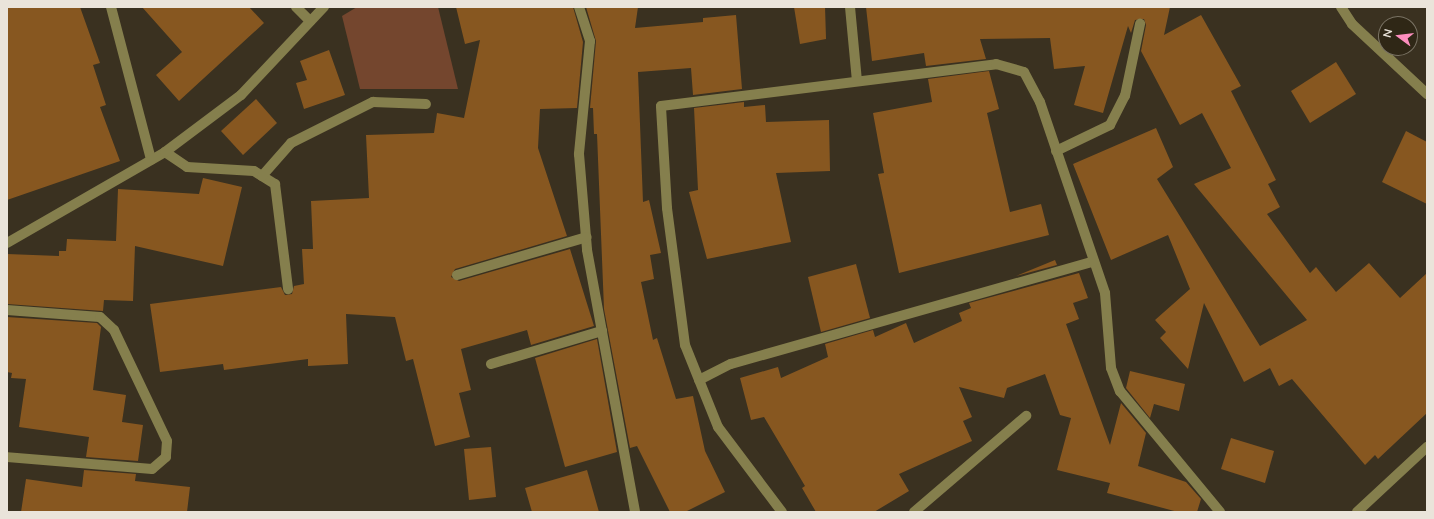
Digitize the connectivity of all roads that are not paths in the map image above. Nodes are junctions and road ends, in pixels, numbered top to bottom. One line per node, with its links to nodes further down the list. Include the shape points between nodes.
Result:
1 (111, 7): 14 (street)
2 (296, 7): 7 (street)
3 (324, 7): 7 (street)
4 (579, 7): 16 (street, via 590,41 579,154)
5 (850, 7): 9 (street)
6 (1341, 7): 10 (street, via 1352,24)
7 (310, 21): 13 (street, via 240,95)
8 (1140, 24): 12 (street, via 1125,96 1110,125)
9 (857, 81): 12 (street, via 996,64 1024,72 1040,102); 24 (street, via 661,106 667,208 685,345)
10 (1427, 94)
11 (426, 104): 15 (street, via 374,102 292,143)
12 (1056, 151): 18 (street)
13 (165, 152): 14 (street); 15 (street, via 187,167 254,171)
14 (151, 160): 17 (street)
15 (262, 176): 20 (street, via 275,184)
16 (586, 237): 19 (street); 22 (street)
17 (7, 243)
18 (1094, 261): 24 (street, via 731,364); 31 (street, via 1105,293 1111,368 1120,391)
19 (457, 275)
20 (288, 289)
21 (7, 310): 27 (street, via 100,317 114,330 167,441 166,457 152,469)
22 (602, 331): 23 (street); 28 (street)
23 (491, 364)
24 (699, 380): 29 (street, via 718,427)
25 (1026, 416): 30 (street)
26 (1427, 447): 32 (street)
27 (7, 458)
28 (635, 512)
29 (782, 512)
30 (914, 512)
31 (1220, 512)
32 (1356, 512)

